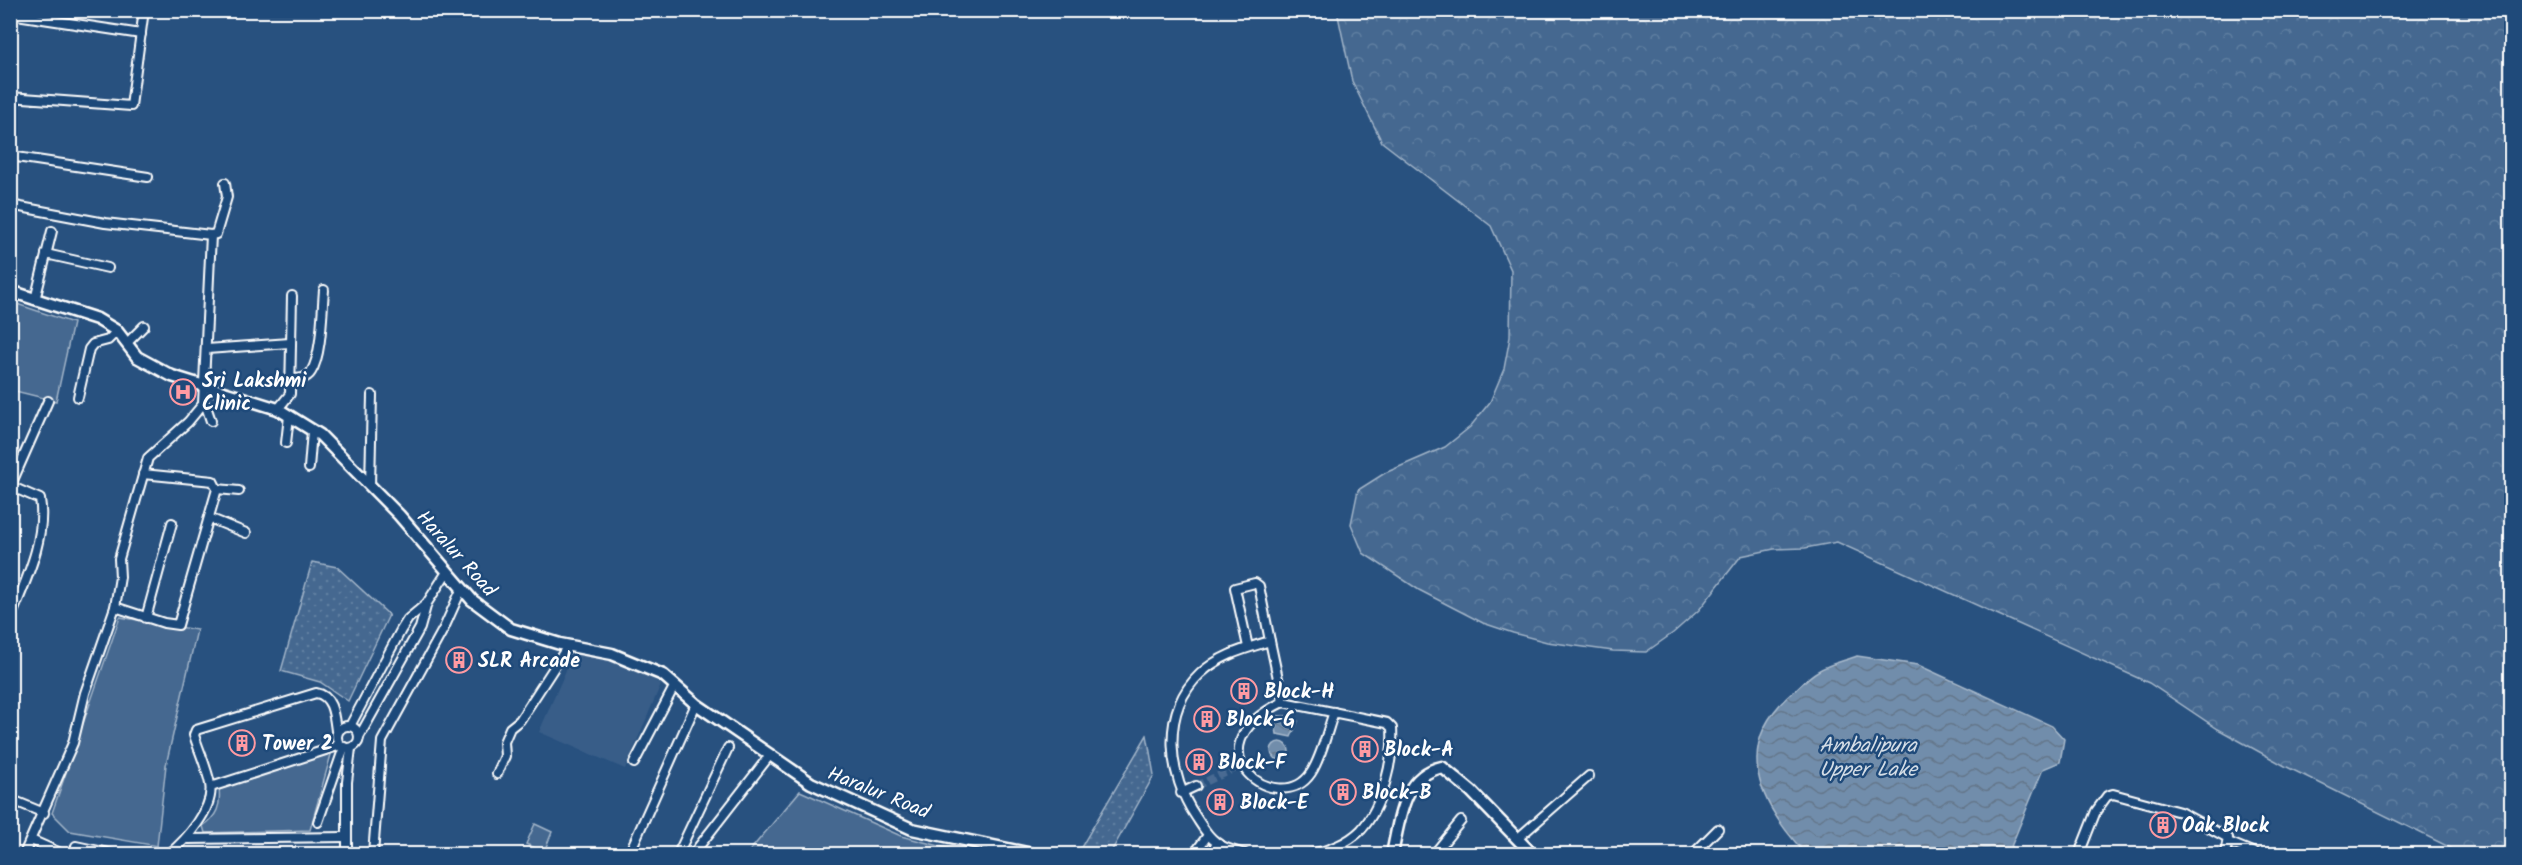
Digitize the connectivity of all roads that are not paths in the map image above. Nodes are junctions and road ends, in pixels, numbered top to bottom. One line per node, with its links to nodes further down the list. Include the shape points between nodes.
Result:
1 (144, 10): 3 (street)
2 (10, 14): 3 (street)
3 (141, 34): 4 (street, via 131,106)
4 (10, 97)
5 (10, 156): 6 (street)
6 (148, 177)
7 (225, 183): 10 (street, via 227,197 216,234)
8 (10, 205): 10 (street, via 105,223)
9 (52, 231): 11 (street)
10 (211, 235): 21 (street)
11 (46, 254): 12 (street); 16 (street)
12 (108, 268)
13 (324, 290): 22 (street, via 317,356 311,373)
14 (10, 291): 16 (street, Haralur Road)
15 (292, 296): 20 (street)
16 (35, 300): 18 (street, Haralur Road, via 97,319)
17 (144, 326): 19 (street)
18 (117, 331): 19 (street, Haralur Road); 25 (street, via 89,349)
19 (127, 343): 23 (street, Haralur Road, via 137,357)
20 (290, 343): 21 (street); 22 (street)
21 (207, 349): 23 (street)
22 (290, 379): 28 (street, via 290,394)
23 (205, 388): 27 (street); 28 (street, Haralur Road)
24 (372, 395): 36 (street)
25 (78, 397)
26 (48, 401): 35 (street)
27 (203, 404): 30 (street); 34 (street, via 148,458)
28 (278, 409): 29 (street, Haralur Road)
29 (289, 416): 31 (street, Haralur Road); 32 (street)
30 (210, 421)
31 (312, 430): 33 (street); 36 (street, Haralur Road)
32 (286, 443)
33 (309, 468)
34 (143, 474): 37 (street, via 213,481); 45 (street, via 118,559)
35 (11, 486): 47 (street, via 40,499 43,516 29,571)
36 (370, 486): 42 (street, Haralur Road)
37 (217, 489): 38 (street); 39 (street)
38 (239, 491)
39 (209, 518): 41 (street); 46 (street, via 178,625)
40 (172, 523): 46 (street)
41 (246, 533)
42 (447, 572): 43 (street, Haralur Road); 44 (street)
43 (462, 588): 49 (street, Haralur Road, via 511,629); 87 (street, via 382,741)
44 (427, 603): 55 (street, via 401,630); 56 (street, via 420,628)
45 (116, 607): 46 (street); 67 (street, via 85,693 73,743)
46 (146, 618)
47 (10, 620)
48 (1270, 641): 50 (street); 50 (street, via 1259,586 1239,585 1235,588); 52 (street)
49 (568, 646): 51 (street, Haralur Road, via 637,663); 61 (street, via 520,720 510,728)
50 (1248, 647): 65 (street, via 1217,660 1198,675 1183,700 1173,729 1173,763)
51 (675, 685): 53 (street, Haralur Road); 60 (street)
52 (1283, 702): 54 (street); 54 (street, via 1262,713 1242,736 1238,751 1241,765 1256,782 1269,788 1287,788 1311,774)
53 (696, 704): 59 (street, Haralur Road); 88 (street)
54 (1334, 712): 78 (street, via 1387,723 1392,728 1378,802 1361,830)
55 (350, 726): 56 (street); 57 (street, via 341,728)
56 (359, 737): 57 (street, via 357,744)
57 (343, 744): 64 (street); 64 (street, via 329,700 324,694 315,693 196,730 194,735); 69 (street); 72 (street)
58 (728, 748): 81 (street)
59 (770, 755): 89 (street); 90 (street, Haralur Road, via 811,783 912,829)
60 (634, 764)
61 (497, 774)
62 (1589, 776): 74 (street)
63 (1196, 786): 65 (street)
64 (211, 787): 73 (street, via 207,804)
65 (1181, 793): 71 (street)
66 (10, 799): 67 (street)
67 (44, 813): 75 (street)
68 (1461, 821): 97 (street)
69 (318, 822)
70 (1718, 829): 99 (street)
71 (1208, 835): 77 (street); 91 (street)
72 (347, 837): 73 (street); 86 (street)
73 (188, 838): 85 (street)
74 (1517, 839): 96 (street, via 1442,767 1426,771 1410,787); 98 (street)
75 (31, 840): 79 (street); 82 (street)
76 (2228, 842): 100 (street, via 2226,837 2180,812 2113,794 2096,811); 101 (street); 102 (street)
77 (1217, 844): 92 (street); 93 (street)
78 (1337, 846): 80 (street); 95 (street)
79 (58, 852)
80 (1322, 853): 94 (street)
81 (680, 854)
82 (24, 855)
83 (74, 855): 84 (street, via 76,846)
84 (113, 855)
85 (169, 855)
86 (347, 855)
87 (373, 855)
88 (629, 855)
89 (693, 855)
90 (1032, 855)
91 (1194, 855)
92 (1210, 855)
93 (1245, 855)
94 (1311, 855)
95 (1341, 855)
96 (1392, 855)
97 (1434, 855)
98 (1532, 855)
99 (1693, 855)
100 (2079, 855)
101 (2225, 855)
102 (2257, 855)

